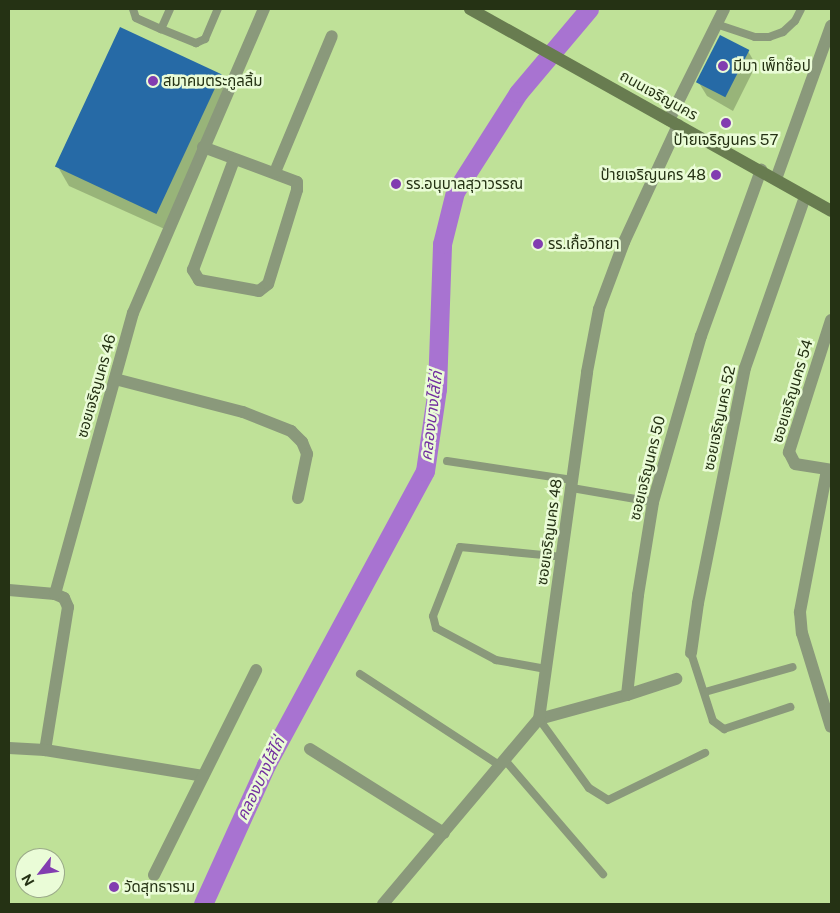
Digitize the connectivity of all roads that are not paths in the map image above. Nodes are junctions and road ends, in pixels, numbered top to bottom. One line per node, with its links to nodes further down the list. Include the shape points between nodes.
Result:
1 (133, 9): 10 (lane, via 136,18)
2 (170, 9): 10 (lane)
3 (218, 9): 10 (lane, via 200,43)
4 (264, 9): 13 (street, ซอยเจริญนคร 46)
5 (470, 9): 12 (main road, ถนนเจริญนคร)
6 (724, 9): 8 (street, ซอยเจริญนคร 48)
7 (801, 9): 8 (lane, via 795,21 783,32 769,37 755,37)
8 (716, 24): 12 (street, ซอยเจริญนคร 48)
9 (831, 26): 17 (street)
10 (161, 29)
11 (332, 36): 16 (street)
12 (673, 122): 15 (main road, ถนนเจริญนคร); 24 (street, ซอยเจริญนคร 48, via 599,309 587,372)
13 (203, 147): 14 (street); 21 (street, ซอยเจริญนคร 46, via 139,297)
14 (234, 160): 16 (street); 16 (street, via 195,263 193,270 199,280 251,292 268,284 298,190 294,179)
15 (761, 170): 17 (main road, ถนนเจริญนคร); 26 (street, ซอยเจริญนคร 50, via 693,360)
16 (275, 172)
17 (776, 179): 18 (main road, ถนนเจริญนคร)
18 (806, 197): 19 (main road, ถนนเจริญนคร); 30 (street, ซอยเจริญนคร 52, via 745,368)
19 (831, 211)
20 (831, 320): 23 (street, ซอยเจริญนคร 54, via 788,452 795,464)
21 (115, 379): 25 (street, via 243,412 291,430 307,454); 29 (street, ซอยเจริญนคร 46)
22 (446, 461): 24 (lane)
23 (829, 470): 40 (street, via 800,612 802,633)
24 (573, 484): 26 (lane); 27 (street, ซอยเจริญนคร 48)
25 (298, 498)
26 (653, 502): 37 (street, ซอยเจริญนคร 50)
27 (564, 557): 32 (street, ซอยเจริญนคร 48); 32 (lane, via 460,547 433,616 436,628 496,660)
28 (9, 590): 29 (street)
29 (56, 594): 43 (street, via 64,598 68,607)
30 (691, 653): 36 (lane)
31 (793, 667): 36 (lane)
32 (546, 669): 39 (street, ซอยเจริญนคร 48)
33 (256, 670): 46 (street)
34 (360, 674): 45 (lane)
35 (676, 679): 37 (street)
36 (705, 692): 38 (lane, via 713,721 724,729)
37 (627, 694): 39 (street)
38 (790, 706)
39 (539, 719): 44 (lane, via 589,788 608,800); 45 (street)
40 (831, 727)
41 (9, 748): 43 (street)
42 (310, 749): 47 (street)
43 (45, 750): 46 (street)
44 (705, 753)
45 (502, 762): 47 (street); 48 (lane)
46 (203, 776): 49 (street)
47 (444, 833): 50 (street)
48 (603, 874)
49 (154, 875)
50 (384, 904)

